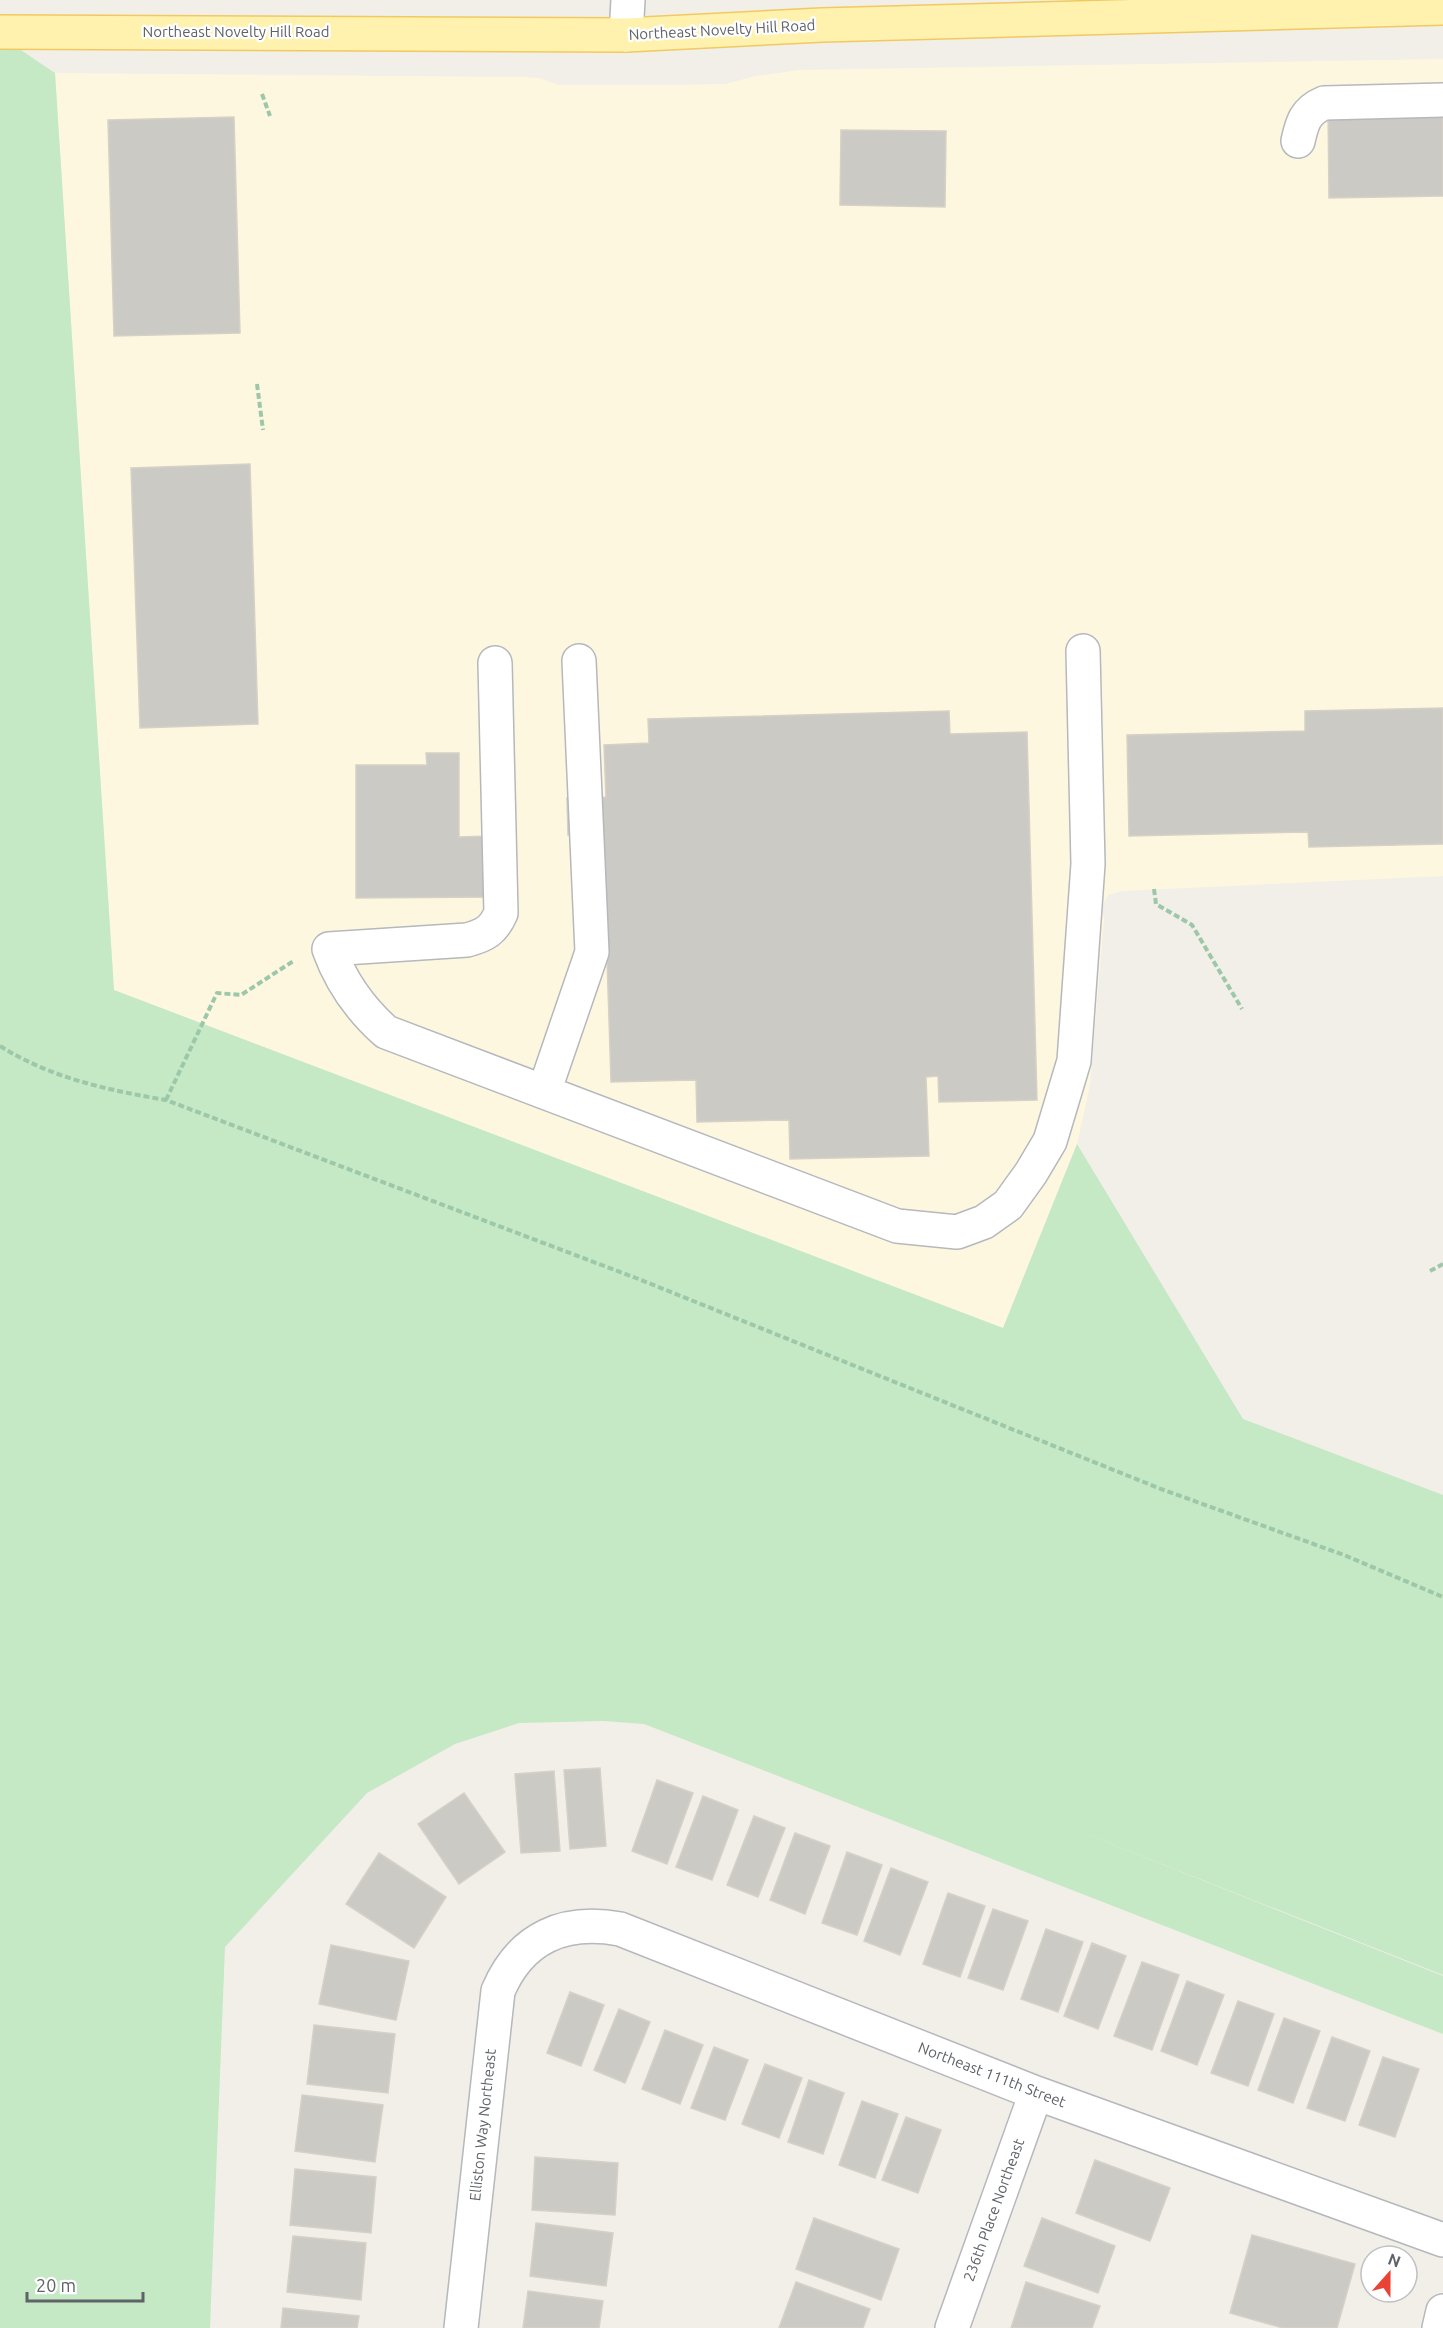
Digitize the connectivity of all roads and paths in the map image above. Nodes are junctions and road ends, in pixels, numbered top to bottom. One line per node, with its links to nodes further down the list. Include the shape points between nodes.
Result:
1 (628, 0): 4 (street)
2 (1443, 8): 4 (main road, Northeast Novelty Hill Road, via 822,25)
3 (0, 32): 4 (main road, Northeast Novelty Hill Road)
4 (626, 35)
5 (262, 94): 7 (path)
6 (1443, 100): 8 (street, via 1324,103 1304,118)
7 (270, 116)
8 (1298, 141)
9 (257, 384): 10 (path)
10 (264, 430)
11 (1083, 651): 18 (street, via 1088,864 1074,1061 1050,1140 1008,1205 984,1222 957,1232 897,1226)
12 (579, 661): 18 (street, via 592,952)
13 (495, 663): 15 (street, via 501,913 495,927 484,936 467,940)
14 (1154, 889): 16 (path, via 1156,904 1192,925)
15 (316, 951): 18 (street, via 370,1018 387,1032); 19 (path, via 241,995 217,993)
16 (1242, 1009)
17 (0, 1046): 19 (path, via 30,1065 108,1090)
18 (544, 1092)
19 (166, 1100): 22 (path, via 636,1278 1161,1489 1344,1555)
20 (1443, 1264): 21 (path)
21 (1431, 1271)
22 (1443, 1597)
23 (541, 1938): 24 (street, Northeast 111th Street, via 572,1927 620,1929); 27 (street, Elliston Way Northeast, via 513,1962 498,1991)
24 (1036, 2092): 25 (street, Northeast 111th Street); 28 (street, 236th Place Northeast)
25 (1443, 2240)
26 (1443, 2311): 29 (street)
27 (461, 2328)
28 (952, 2328)
29 (1439, 2328)

